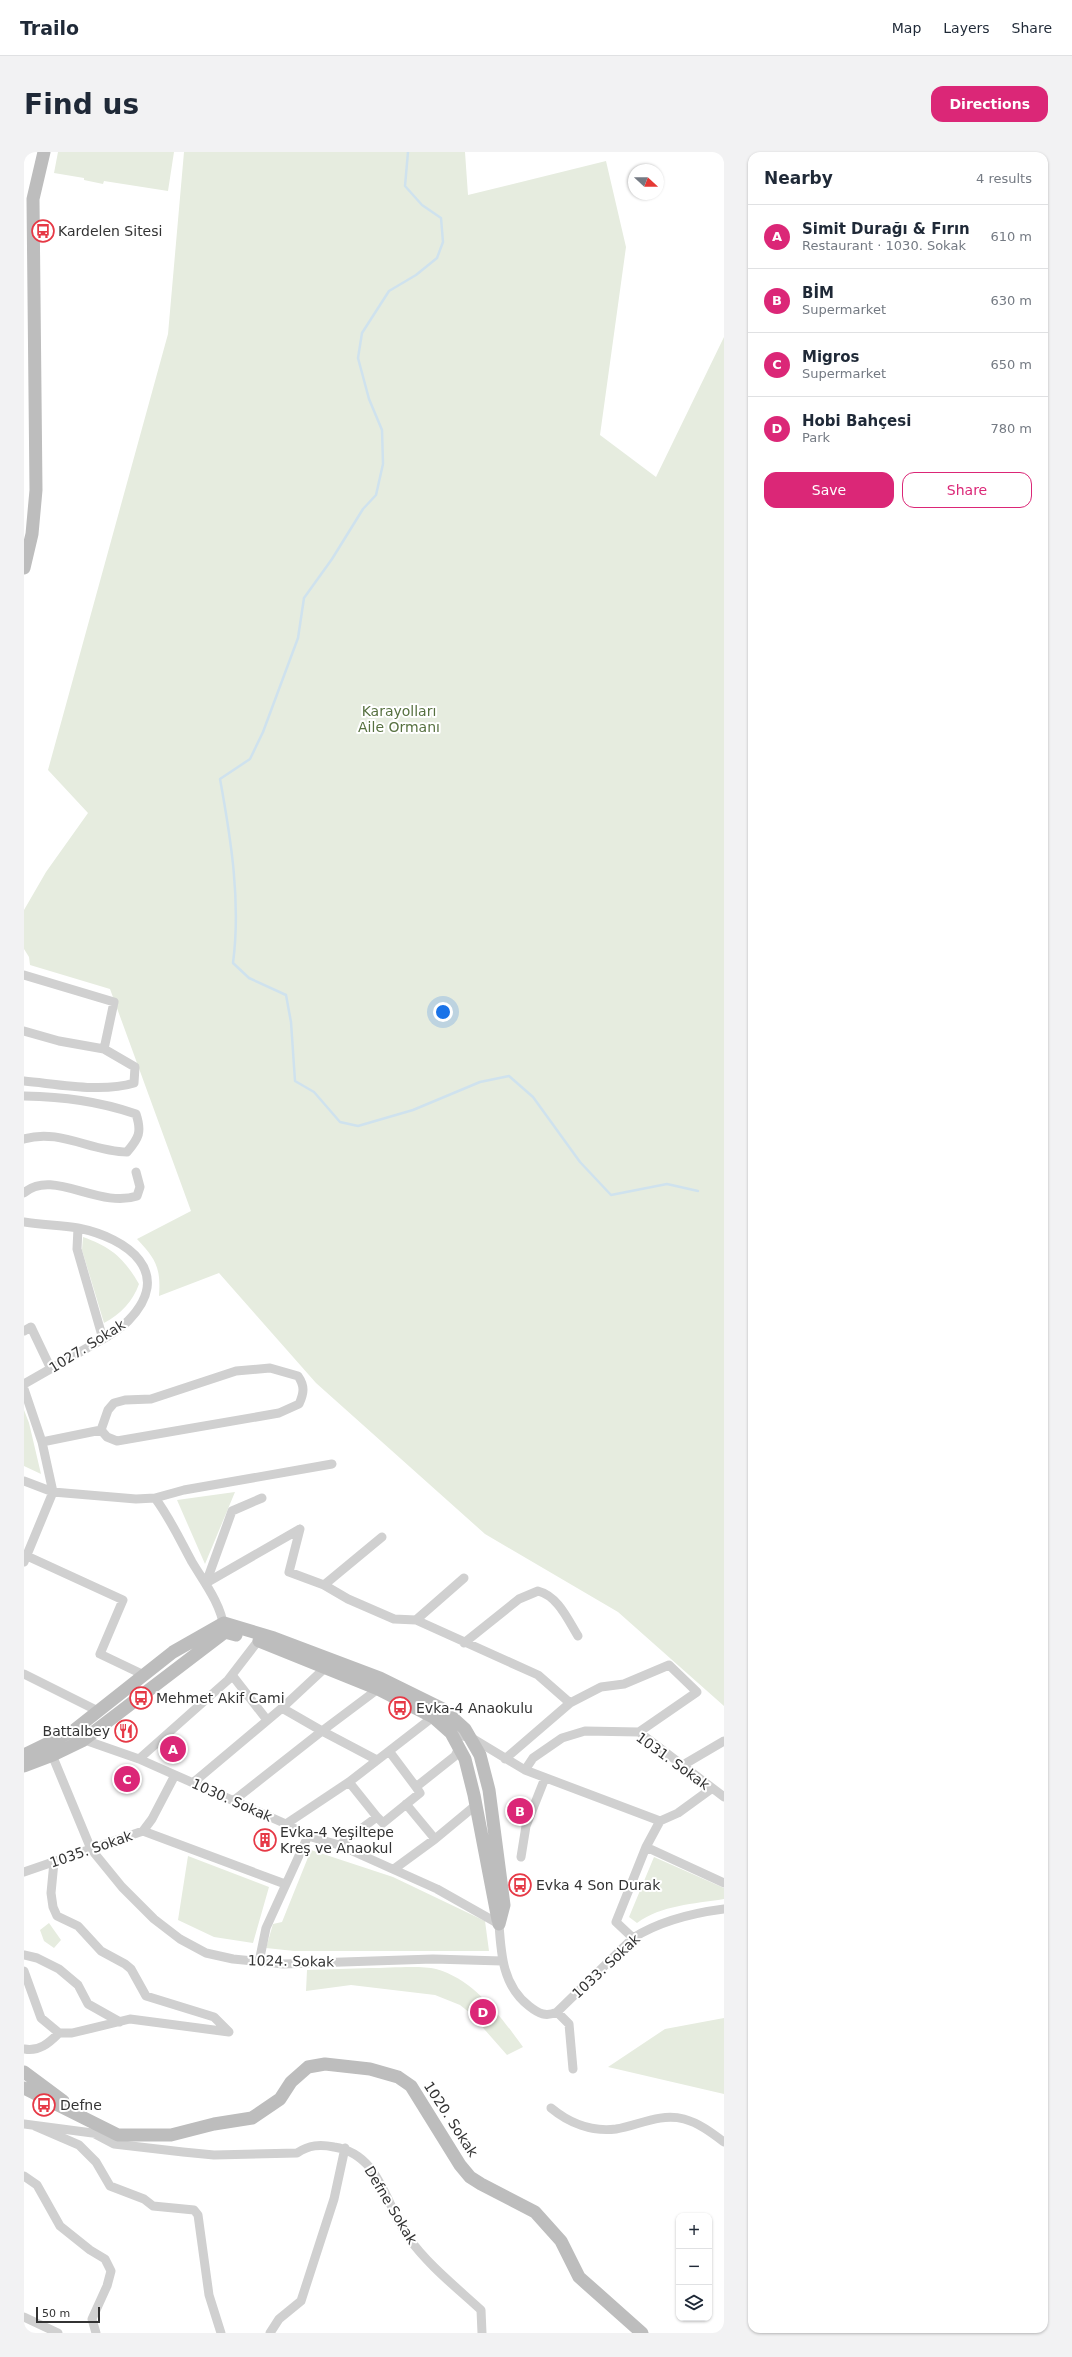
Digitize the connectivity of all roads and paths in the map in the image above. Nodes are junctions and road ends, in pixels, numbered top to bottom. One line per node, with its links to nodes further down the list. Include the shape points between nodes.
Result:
1 (42, 153): 2 (street)
2 (39, 175): 3 (street, via 35,180); 4 (street, via 34,199 36,490 32,534)
3 (24, 183)
4 (24, 568)
5 (24, 975): 7 (street, via 114,1002)
6 (24, 1031): 7 (street, via 59,1041)
7 (104, 1049): 8 (street, via 135,1067 134,1084 123,1087 78,1086)
8 (24, 1081)
9 (24, 1096): 10 (street, via 60,1097 105,1104 136,1114 140,1128 136,1142 127,1152 110,1152 54,1136)
10 (24, 1139)
11 (136, 1172): 12 (street, via 140,1187 137,1196 125,1200 106,1199 45,1184 30,1187)
12 (24, 1193)
13 (24, 1222): 14 (street, 1027. Sokak)
14 (78, 1228): 16 (street, via 77,1249); 16 (street, 1027. Sokak, via 118,1243 142,1261 146,1270 147,1288 140,1306 128,1321)
15 (24, 1330): 17 (street, via 31,1327)
16 (103, 1339): 17 (street, 1027. Sokak)
17 (51, 1369): 18 (street, 1027. Sokak)
18 (24, 1384)
19 (24, 1389): 21 (street)
20 (101, 1430): 20 (street, via 108,1410 114,1403 151,1399 236,1371 270,1368 298,1376 302,1383 304,1393 299,1404 279,1413 118,1441 106,1437); 21 (street)
21 (42, 1442): 24 (street)
22 (332, 1464): 25 (street, via 184,1490)
23 (24, 1481): 24 (street)
24 (54, 1492): 25 (street, via 136,1499); 28 (street)
25 (156, 1498): 30 (street, via 168,1514 193,1564)
26 (262, 1498): 30 (street, via 232,1511)
27 (382, 1537): 31 (street)
28 (26, 1559): 39 (street, via 123,1600 100,1654)
29 (464, 1578): 32 (street)
30 (206, 1583): 31 (street, via 300,1528 289,1572); 33 (street)
31 (324, 1585): 32 (street, via 348,1599 394,1619)
32 (416, 1620): 36 (street)
33 (224, 1628): 35 (street); 39 (street, via 173,1652); 50 (street); 51 (street, via 274,1638 380,1678 443,1709)
34 (578, 1636): 36 (street, via 553,1599 538,1590 519,1599)
35 (258, 1641): 37 (street); 40 (street)
36 (464, 1643): 42 (street, via 538,1675)
37 (325, 1668): 41 (street); 43 (street)
38 (24, 1674): 44 (street)
39 (144, 1674): 44 (street)
40 (232, 1675): 46 (street); 57 (street)
41 (378, 1689): 45 (street); 47 (street)
42 (570, 1703): 48 (street, via 601,1687 624,1684 668,1665 697,1692); 58 (street)
43 (282, 1708): 46 (street); 47 (street)
44 (98, 1711): 50 (street)
45 (433, 1717): 49 (street); 55 (street)
46 (267, 1720): 65 (street)
47 (322, 1731): 59 (street); 70 (street)
48 (639, 1732): 60 (street, 1031. Sokak); 62 (street, 1031. Sokak, via 585,1731 562,1738 533,1758)
49 (451, 1733): 51 (street); 53 (street)
50 (77, 1736): 54 (street); 57 (street, 1030. Sokak)
51 (472, 1738): 58 (street); 89 (street, via 482,1762 495,1829 504,1905)
52 (724, 1741): 60 (street)
53 (459, 1748): 67 (street, via 455,1756); 72 (street, via 465,1759)
54 (50, 1750): 56 (street); 61 (street); 81 (street, 1024. Sokak)
55 (388, 1751): 59 (street); 67 (street)
56 (24, 1755)
57 (139, 1759): 63 (street, 1030. Sokak)
58 (505, 1759): 62 (street)
59 (378, 1760): 66 (street)
60 (683, 1765): 68 (street, 1031. Sokak)
61 (24, 1766)
62 (525, 1770): 64 (street)
63 (175, 1775): 65 (street, 1030. Sokak); 76 (street, 1035. Sokak)
64 (545, 1778): 74 (street); 82 (street, via 526,1826)
65 (194, 1782): 70 (street, 1030. Sokak)
66 (349, 1782): 73 (street); 75 (street)
67 (416, 1787): 71 (street, via 420,1793)
68 (711, 1789): 69 (street, 1031. Sokak); 74 (street, via 678,1813)
69 (723, 1796)
70 (233, 1801): 75 (street, 1030. Sokak)
71 (406, 1804): 73 (street, via 383,1823); 78 (street)
72 (476, 1805): 78 (street); 89 (street)
73 (377, 1817): 79 (street)
74 (660, 1821): 80 (street)
75 (286, 1824): 77 (street, 1030. Sokak)
76 (143, 1831): 81 (street, 1035. Sokak); 87 (street)
77 (308, 1836): 79 (street, 1030. Sokak); 87 (street)
78 (435, 1839): 84 (street)
79 (339, 1845): 84 (street, 1030. Sokak)
80 (646, 1847): 86 (street); 90 (street, via 616,1922)
81 (91, 1849): 83 (street, 1035. Sokak); 93 (street, 1024. Sokak, via 122,1887 154,1920 180,1939 206,1953)
82 (521, 1857)
83 (54, 1862): 85 (street, 1035. Sokak); 96 (street, via 51,1893 57,1916 78,1926 101,1951 131,1969 146,1996 192,2008 214,2017 228,2032 130,2019)
84 (394, 1869): 89 (street, 1030. Sokak, via 437,1889)
85 (24, 1872)
86 (724, 1883)
87 (286, 1884): 93 (street, via 266,1928)
88 (724, 1909): 90 (street, 1033. Sokak, via 689,1914)
89 (499, 1924): 92 (street)
90 (633, 1938): 95 (street, 1033. Sokak)
91 (24, 1955): 96 (street, via 37,1958 58,1969 78,1985 88,2004)
92 (502, 1961): 93 (street, 1024. Sokak, via 433,1959 283,1964); 95 (street, via 511,1986 520,1998 537,2013 549,2015)
93 (259, 1962)
94 (24, 1971): 97 (street, via 41,2018)
95 (557, 2012): 99 (street, via 569,2024)
96 (120, 2022): 97 (street, via 72,2033)
97 (59, 2033): 98 (street, via 49,2043 33,2051)
98 (24, 2049)
99 (573, 2069)
100 (24, 2072): 103 (street)
101 (24, 2088): 103 (street)
102 (551, 2108): 108 (street, via 573,2123 601,2129 660,2118 684,2119 702,2126)
103 (87, 2120): 107 (street)
104 (24, 2124): 105 (street, 1020. Sokak)
105 (35, 2126): 106 (street, 1020. Sokak); 114 (street, via 79,2145 96,2162 110,2186 144,2199 153,2206 194,2210 198,2215 209,2295)
106 (95, 2134): 107 (street, 1020. Sokak); 109 (street, Defne Sokak, via 114,2144 214,2155 297,2153 306,2147 320,2145)
107 (118, 2135): 117 (street, 1020. Sokak, via 172,2135 214,2124 252,2118 280,2099 291,2082 308,2068 325,2064 383,2071 411,2086 460,2165 470,2176 535,2212 561,2241 579,2277)
108 (724, 2142)
109 (345, 2148): 115 (street, via 334,2198 301,2301 278,2318); 116 (street, Defne Sokak, via 361,2156 372,2169 395,2216 426,2259 481,2310)
110 (24, 2176): 113 (street, via 37,2185 60,2226 105,2259 111,2271 92,2319)
111 (24, 2317): 112 (street)
112 (58, 2333)
113 (96, 2333)
114 (221, 2333)
115 (270, 2333)
116 (482, 2333)
117 (642, 2333)

